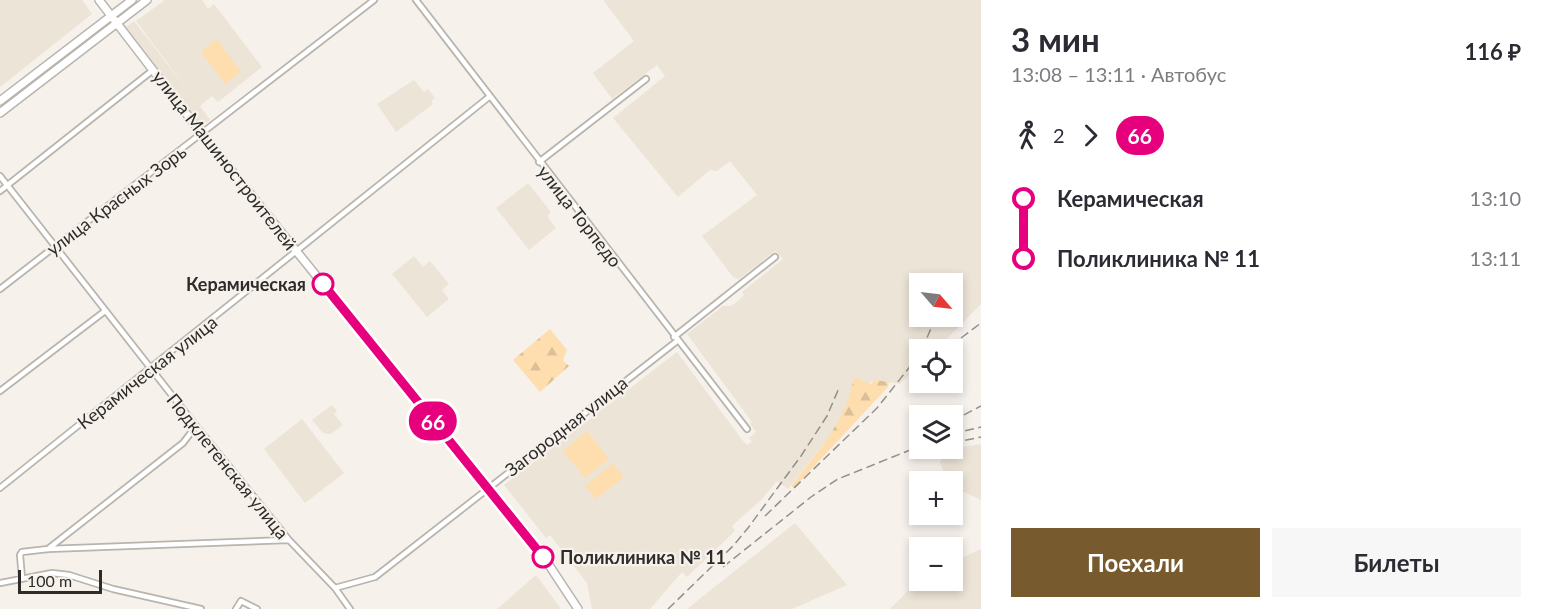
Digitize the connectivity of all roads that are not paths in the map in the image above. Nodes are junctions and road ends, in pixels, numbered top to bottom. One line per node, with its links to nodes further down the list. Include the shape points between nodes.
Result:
1 (99, 0): 6 (street)
2 (132, 0): 6 (street)
3 (147, 0): 7 (street)
4 (374, 0): 13 (street, улица Красных Зорь)
5 (416, 0): 10 (street, улица Торпедо)
6 (112, 16): 7 (street, улица Машиностроителей); 11 (street)
7 (117, 23): 8 (street, улица Машиностроителей); 12 (street)
8 (153, 70): 13 (street, улица Машиностроителей); 16 (street)
9 (646, 79): 14 (street)
10 (489, 97): 14 (street, улица Торпедо); 19 (street, Керамическая улица)
11 (0, 101)
12 (0, 113)
13 (202, 134): 18 (street, улица Красных Зорь); 19 (street, улица Машиностроителей)
14 (538, 162): 23 (street, улица Торпедо)
15 (0, 176): 16 (street, Подклетенская улица)
16 (7, 186): 17 (street); 18 (street, Подклетенская улица)
17 (0, 191)
18 (56, 246): 21 (street, улица Красных Зорь); 22 (street, Подклетенская улица)
19 (298, 253): 24 (street, Керамическая улица); 29 (street, улица Машиностроителей)
20 (774, 257): 23 (street, Загородная улица)
21 (0, 289)
22 (105, 311): 24 (street, Подклетенская улица); 25 (street)
23 (676, 339): 27 (street, улица Торпедо); 29 (street, Загородная улица)
24 (150, 369): 26 (street, Подклетенская улица); 28 (street, Керамическая улица)
25 (0, 391)
26 (196, 426): 30 (street, Подклетенская улица); 31 (street, via 183,443)
27 (747, 429)
28 (0, 488)
29 (487, 489): 34 (street, Загородная улица, via 375,577); 39 (street, улица Машиностроителей, via 550,566)
30 (289, 540): 31 (street); 34 (street, Подклетенская улица)
31 (48, 549): 32 (street, via 22,552)
32 (22, 578): 33 (street); 35 (street, via 52,573 69,575)
33 (0, 583)
34 (335, 588): 38 (street, Подклетенская улица)
35 (201, 609)
36 (236, 609): 37 (street, via 241,601)
37 (257, 609)
38 (350, 609)
39 (578, 609)

